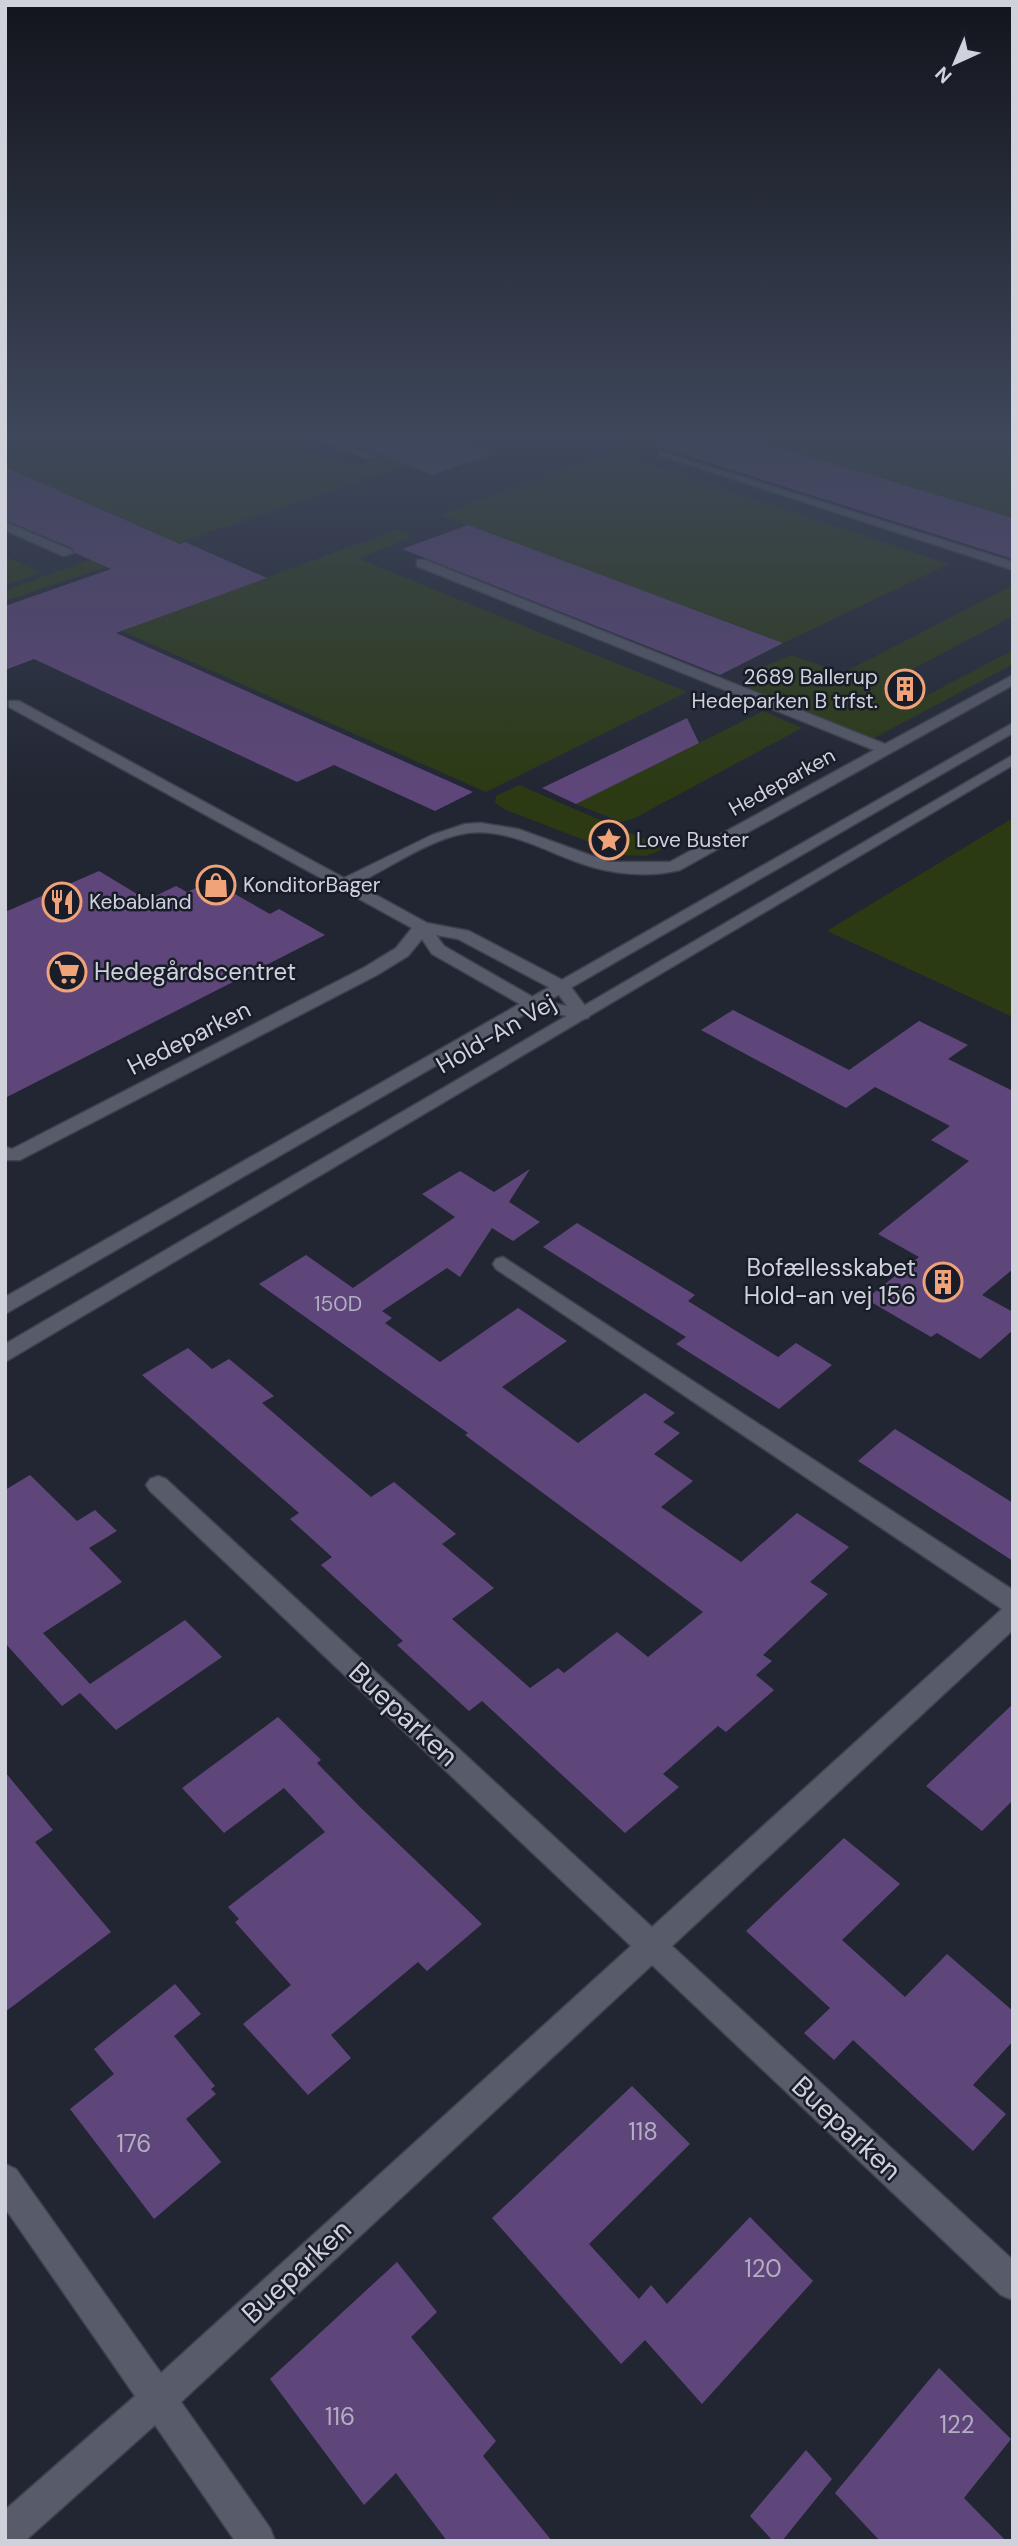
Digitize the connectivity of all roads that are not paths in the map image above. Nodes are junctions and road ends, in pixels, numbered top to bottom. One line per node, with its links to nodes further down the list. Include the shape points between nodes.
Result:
1 (985, 557): 3 (street)
2 (421, 563): 7 (street, Hedeparken)
3 (1013, 566)
4 (1013, 680): 7 (street, Hedeparken)
5 (14, 704): 9 (street)
6 (1013, 727): 11 (street, Hold-An Vej)
7 (887, 750): 9 (street, Hedeparken, via 674,867 630,870 591,862 512,833 464,829)
8 (1013, 759): 13 (street, Hold-An Vej)
9 (343, 884): 10 (street)
10 (422, 927): 11 (street, via 463,935); 12 (street, via 438,950); 14 (street, Hedeparken, via 402,953 371,971 13,1156)
11 (562, 987): 12 (street, Hold-An Vej); 13 (street)
12 (533, 1004): 13 (street); 16 (street, Hold-An Vej)
13 (582, 1014): 17 (street, Hold-An Vej)
14 (5, 1153)
15 (503, 1264): 19 (street)
16 (5, 1307)
17 (5, 1354)
18 (158, 1485): 21 (street, Bueparken)
19 (1013, 1603)
20 (1013, 1614): 21 (street, Bueparken)
21 (650, 1944): 23 (street, Bueparken); 24 (street, Bueparken)
22 (5, 2180): 24 (street)
23 (1013, 2283)
24 (158, 2399): 25 (street, Bueparken); 26 (street)
25 (5, 2534)
26 (257, 2541)

